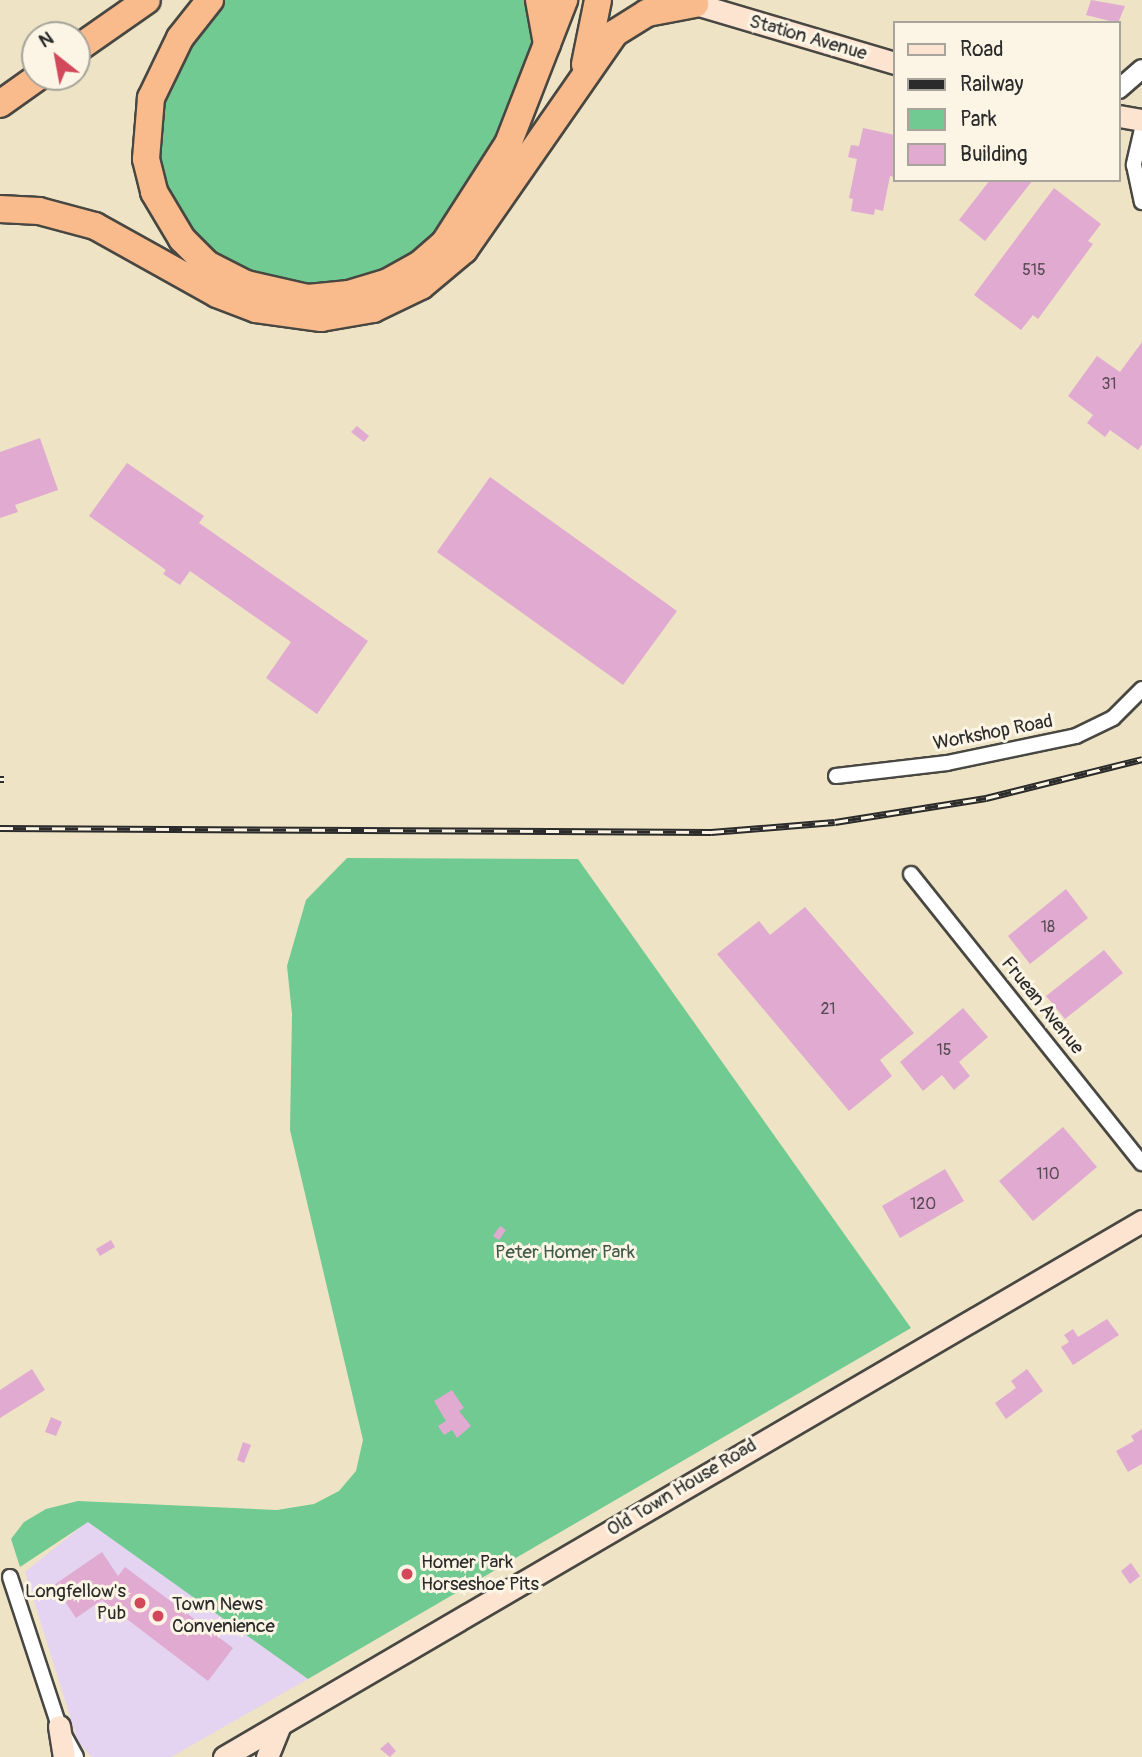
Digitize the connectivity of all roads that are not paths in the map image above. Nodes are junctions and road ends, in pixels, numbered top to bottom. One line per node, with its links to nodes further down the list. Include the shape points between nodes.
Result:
1 (147, 0): 7 (highway)
2 (210, 0): 8 (highway, via 180,38 151,98 146,137 149,176 161,208 194,253 226,275 287,295 329,297 369,289 404,274 433,254 456,229 495,170 521,117)
3 (539, 0): 8 (highway)
4 (564, 0): 8 (highway)
5 (598, 0): 11 (highway)
6 (688, 2): 9 (main road, Station Avenue); 11 (highway, via 624,24)
7 (91, 39)
8 (547, 45)
9 (894, 63)
10 (1142, 69): 12 (street)
11 (580, 82): 19 (highway, via 464,250 413,290 357,314 320,318 256,309 217,294 95,226 39,211)
12 (1121, 87)
13 (21, 89): 14 (highway)
14 (0, 104)
15 (1121, 116): 16 (main road)
16 (1142, 120)
17 (1142, 130): 18 (street, via 1134,175)
18 (1142, 202)
19 (0, 209)
20 (1142, 689): 21 (street, Workshop Road, via 1113,718 1076,736 947,763)
21 (836, 776)
22 (911, 874): 23 (street, Fruean Avenue)
23 (1142, 1163)
24 (1142, 1221): 26 (main road, Old Town House Road)
25 (10, 1577): 27 (street)
26 (280, 1725): 30 (main road, Old Town House Road); 31 (main road)
27 (59, 1726): 28 (main road); 29 (street)
28 (64, 1757)
29 (76, 1757)
30 (224, 1757)
31 (267, 1757)

